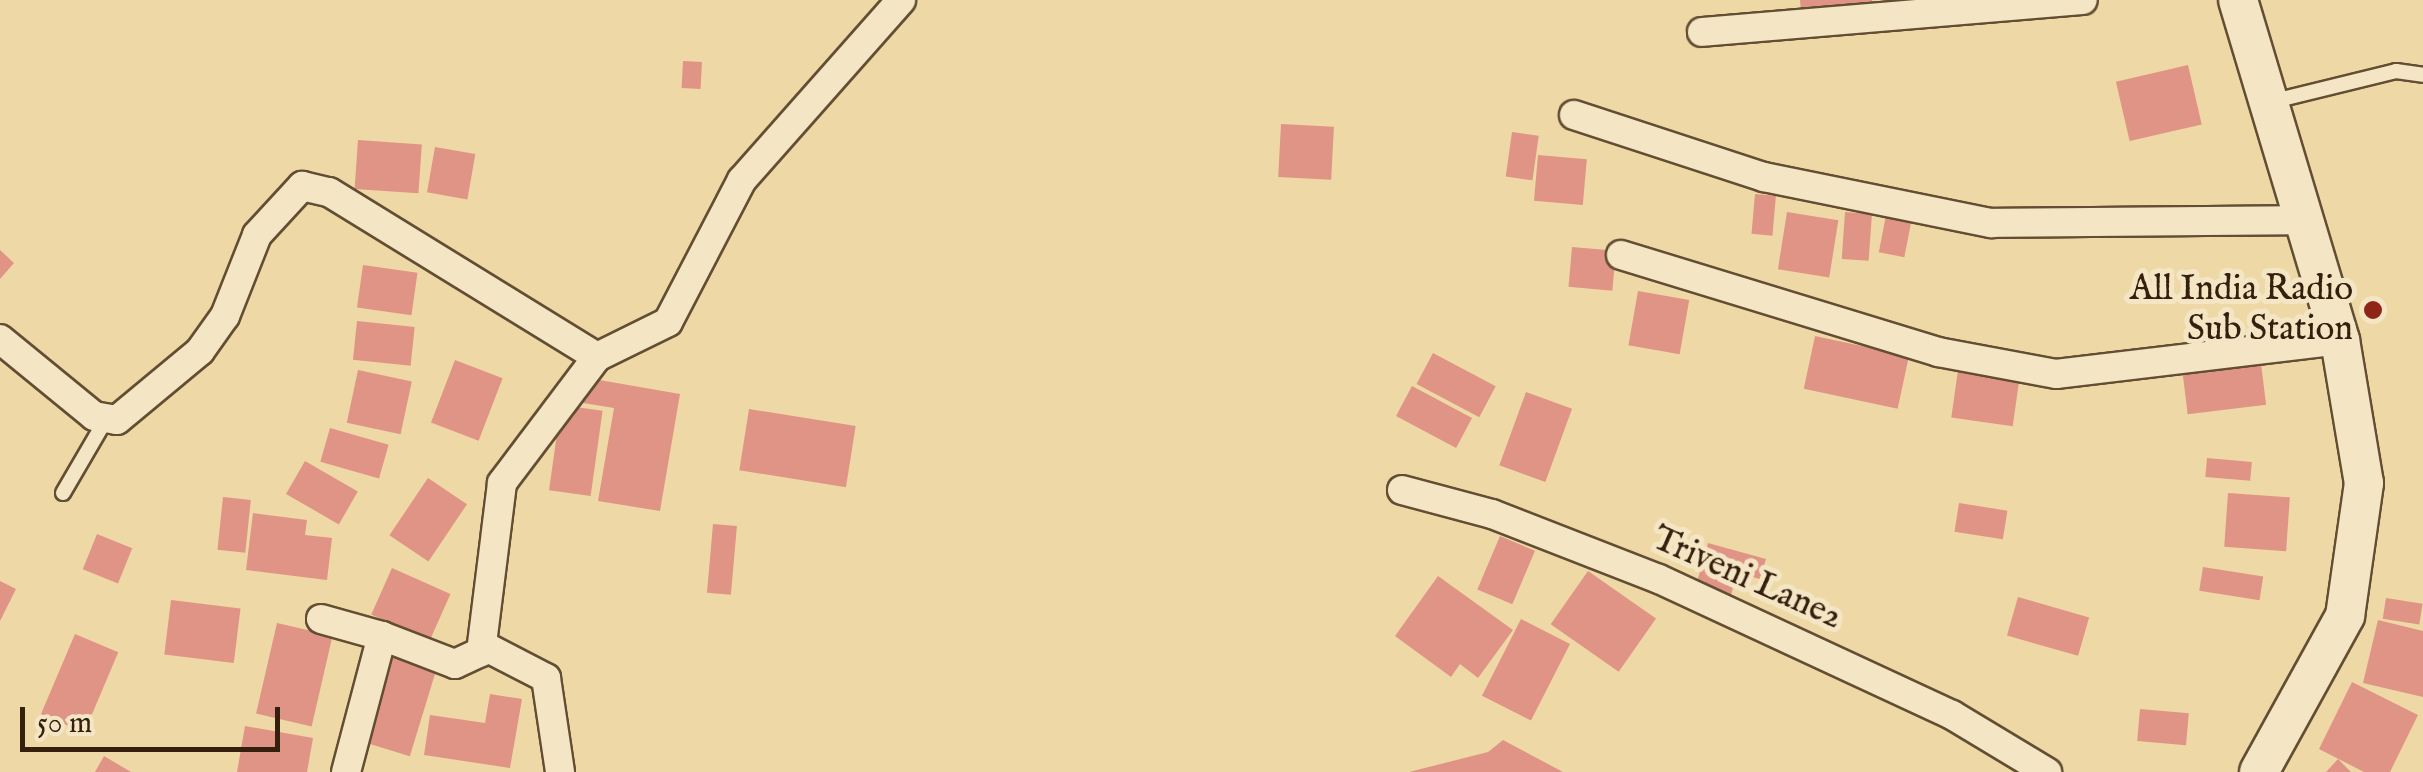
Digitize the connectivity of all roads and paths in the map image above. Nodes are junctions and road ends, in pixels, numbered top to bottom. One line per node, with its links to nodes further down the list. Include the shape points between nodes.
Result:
1 (901, 0): 12 (street, via 742,180 668,322)
2 (2083, 0): 4 (street)
3 (2238, 0): 6 (main road)
4 (1702, 32)
5 (2423, 75): 6 (lane, via 2396,71)
6 (2274, 101): 8 (main road)
7 (1574, 115): 8 (street, via 1764,176 1991,224)
8 (2307, 220): 11 (main road)
9 (1621, 255): 11 (street, via 1938,352 2056,374)
10 (0, 339): 13 (street)
11 (2340, 340): 22 (main road, via 2364,483 2345,616)
12 (597, 357): 13 (street, via 328,192 302,186 257,234 226,316 200,351); 18 (street, via 502,483)
13 (106, 422): 15 (lane)
14 (1402, 490): 21 (street, Triveni Lane2, via 1492,514 1659,579 1952,716)
15 (63, 493)
16 (321, 620): 17 (street)
17 (382, 636): 18 (street, via 462,665); 19 (street)
18 (484, 646): 20 (street, via 546,678)
19 (346, 772)
20 (560, 772)
21 (2047, 772)
22 (2258, 772)

